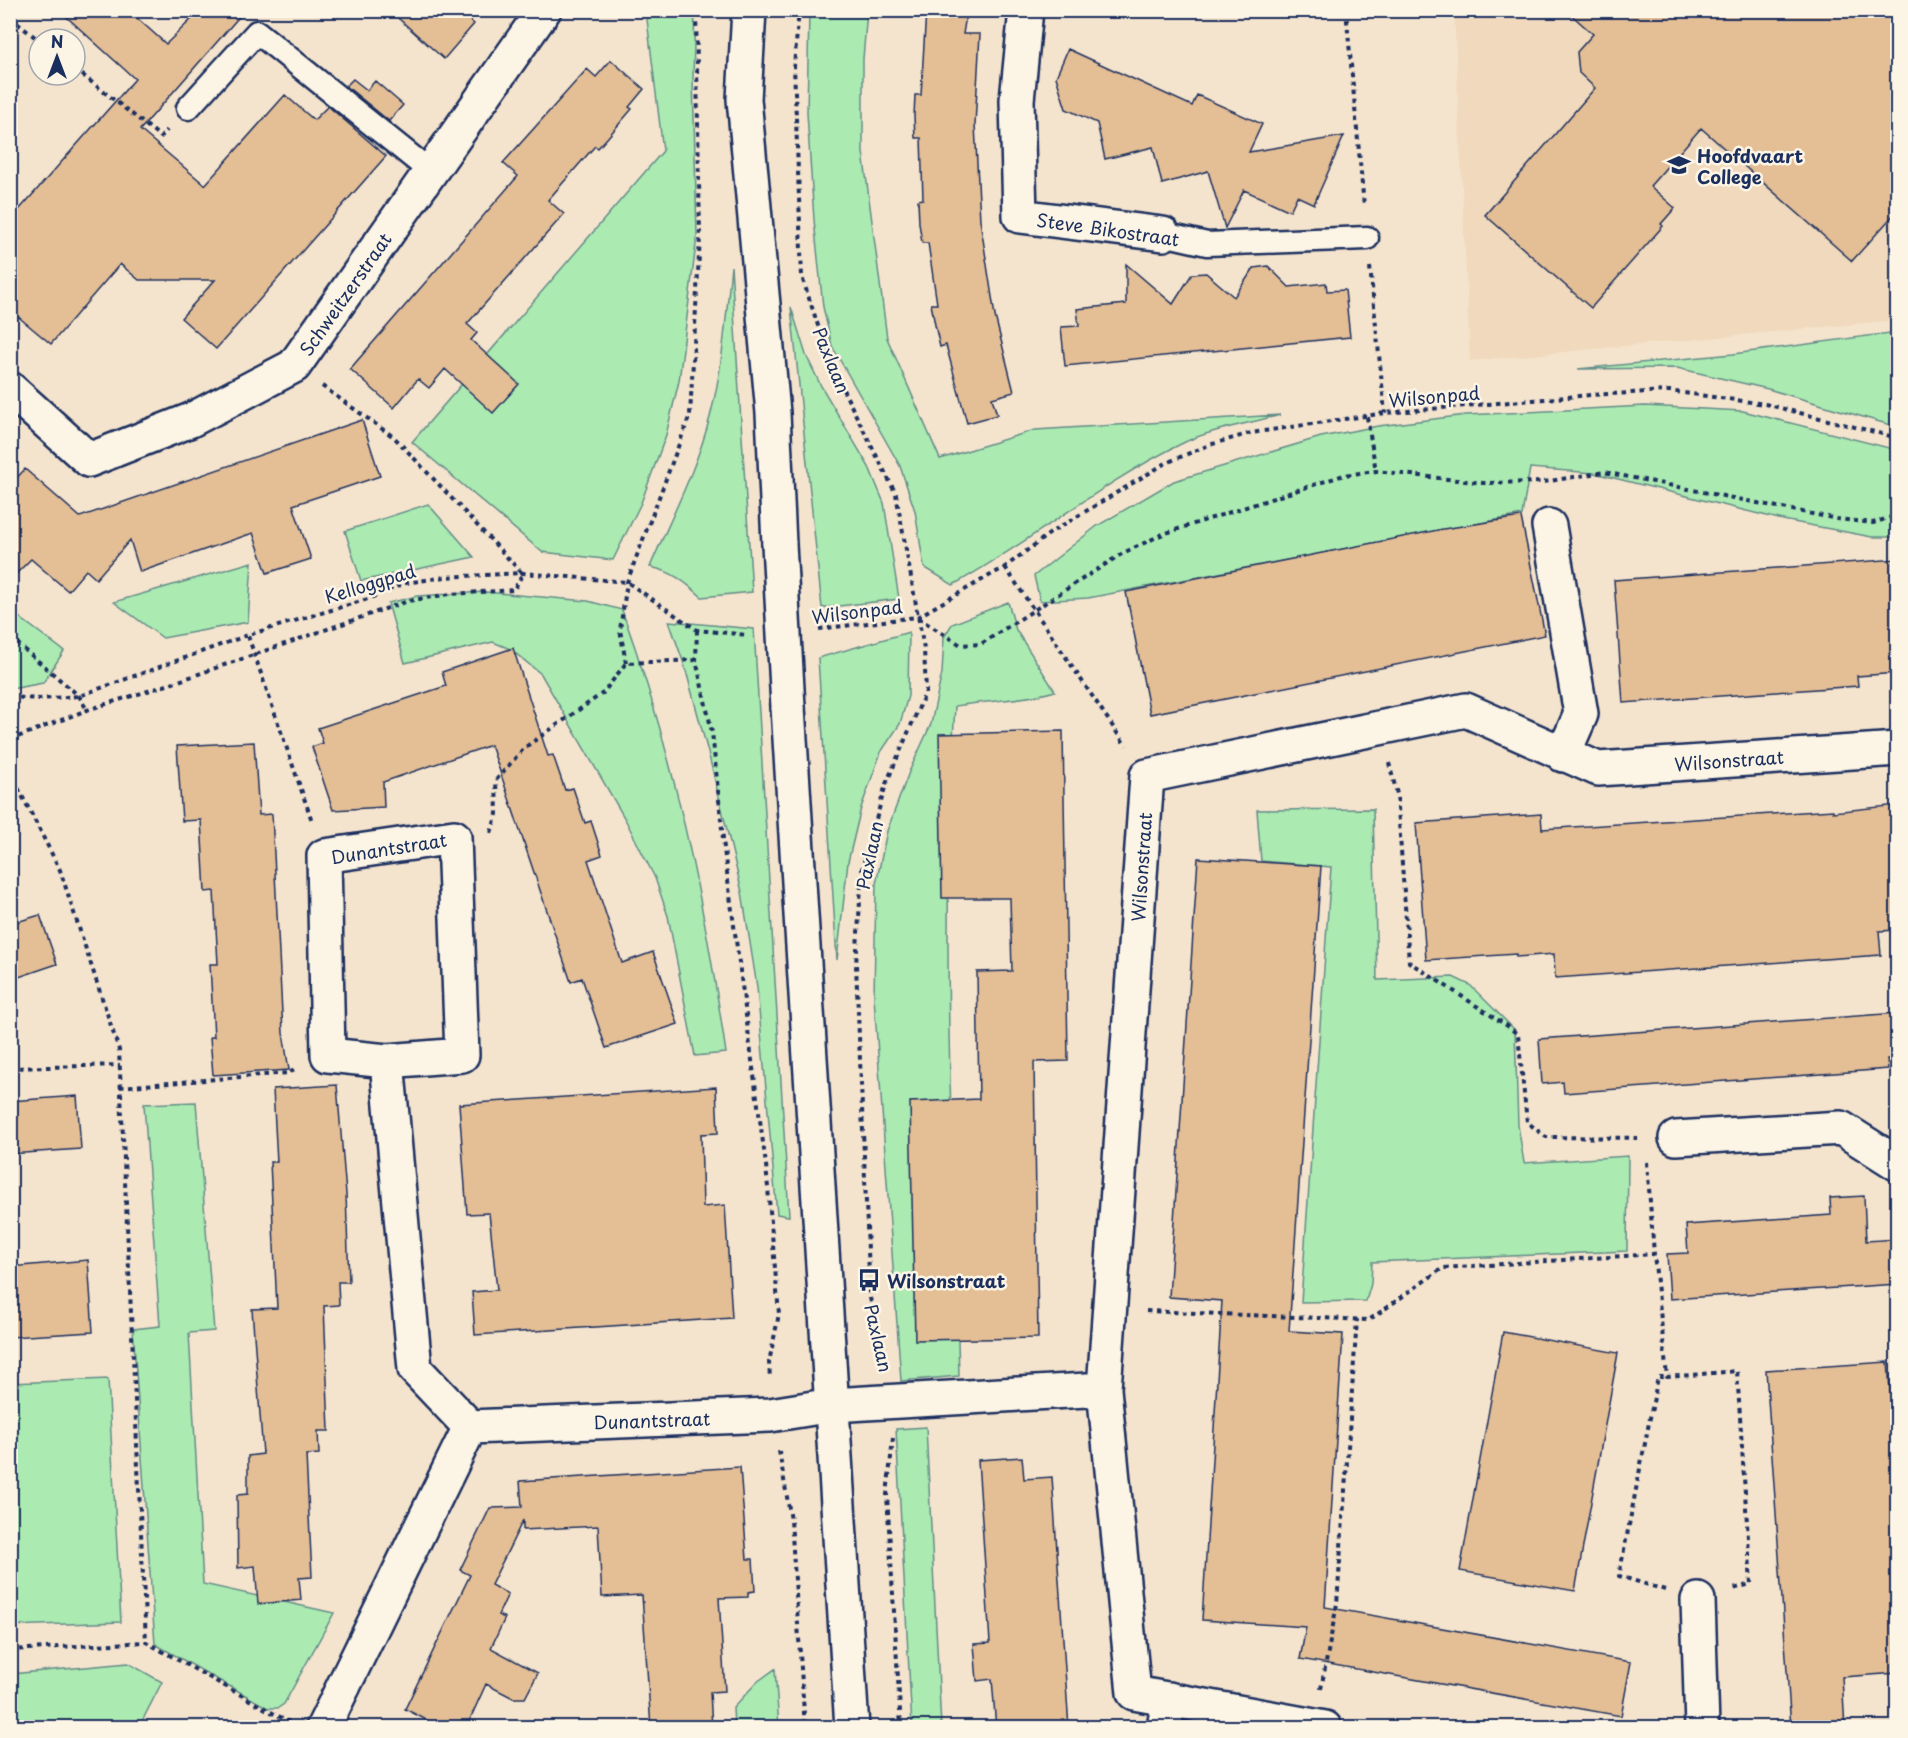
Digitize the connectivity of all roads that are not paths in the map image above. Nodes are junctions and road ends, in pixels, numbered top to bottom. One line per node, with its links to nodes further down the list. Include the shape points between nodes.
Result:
1 (544, 10): 5 (street, Schweitzerstraat)
2 (748, 10): 16 (street, bridge, via 744,99 773,413)
3 (1026, 10): 6 (street, Steve Bikostraat, via 1017,100 1020,216)
4 (188, 108): 5 (lane, via 257,32)
5 (431, 172): 8 (street, Schweitzerstraat, via 294,366 191,420 89,460)
6 (1163, 234): 7 (lane, Steve Bikostraat, via 1207,244)
7 (1367, 238)
8 (10, 389)
9 (1549, 526): 11 (street, via 1581,714)
10 (1898, 749): 11 (street, Wilsonstraat, via 1598,769)
11 (1563, 755): 15 (street, Wilsonstraat, via 1466,710 1147,776)
12 (387, 1061): 12 (street, Dunantstraat, via 462,1055 454,837 324,856 328,1055); 17 (street, via 415,1369)
13 (1661, 1138): 14 (street, via 1841,1128)
14 (1898, 1164)
15 (1104, 1389): 16 (street); 19 (street, Wilsonstraat, via 1134,1694)
16 (832, 1405): 17 (street, Dunantstraat, via 770,1415); 22 (street)
17 (470, 1427): 20 (street)
18 (1698, 1600): 23 (street)
19 (1166, 1713): 21 (street, Wilsonstraat)
20 (309, 1726)
21 (1319, 1727)
22 (852, 1728)
23 (1702, 1728)

